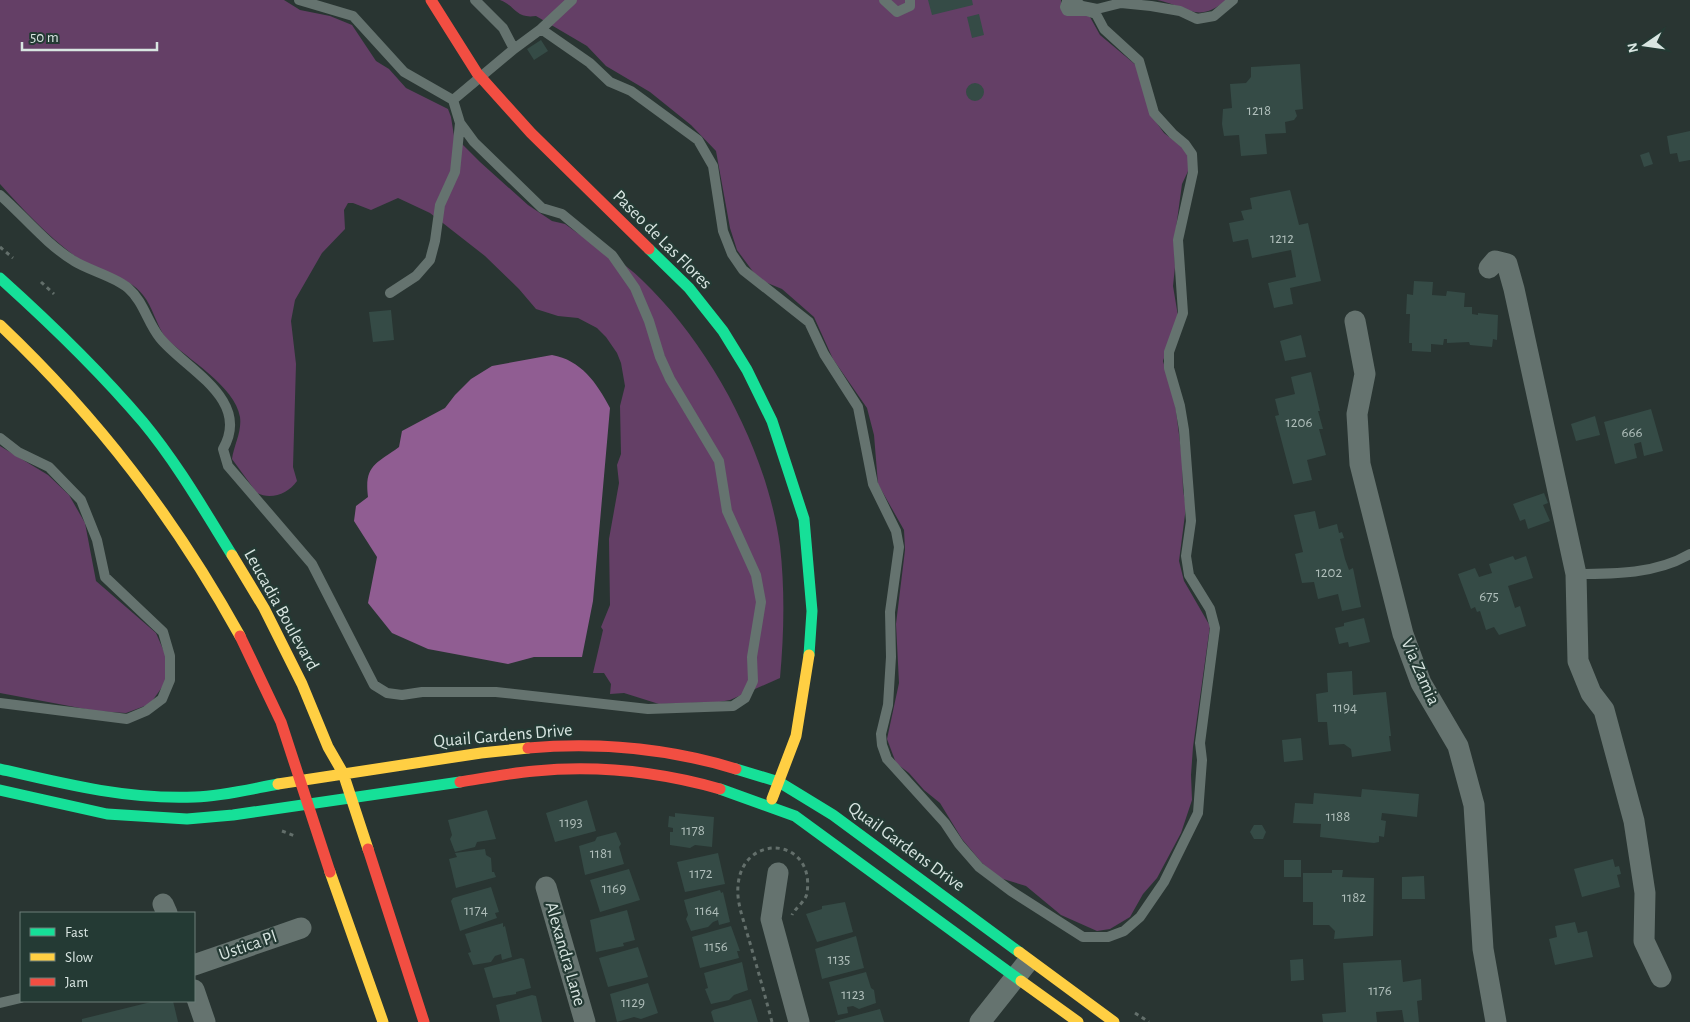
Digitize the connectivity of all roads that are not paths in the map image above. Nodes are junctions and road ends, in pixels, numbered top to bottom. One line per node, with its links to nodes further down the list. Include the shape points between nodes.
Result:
1 (299, 0): 11 (lane, via 352,16 404,72)
2 (431, 0): 10 (main road, Paseo de Las Flores)
3 (476, 0): 9 (lane, via 503,28)
4 (572, 0): 8 (lane)
5 (884, 0): 6 (lane, via 897,12 910,6)
6 (910, 0)
7 (1233, 0): 8 (lane, via 1214,16 1197,19 1180,11 1144,5 1121,4 1097,9 1067,1 1064,7 1067,11 1096,14 1104,29 1139,61 1154,113 1192,154 1193,172 1178,240 1182,313 1169,352 1169,368 1184,430 1191,521 1186,556 1189,575 1210,609 1215,628 1200,743 1198,813 1164,882 1140,917 1124,930 1108,937 1084,937 1064,926 979,866 887,758 882,734 888,705 890,612 899,547 896,531 871,478 858,407 828,362 809,322 743,270 732,254 723,231 713,166 698,140 631,91 610,82 590,63)
8 (541, 29): 9 (lane)
9 (514, 49): 10 (lane)
10 (481, 77): 11 (lane); 26 (main road, Paseo de Las Flores, via 595,198 689,288 723,331 772,421 804,519 812,611 804,700 796,736)
11 (453, 100): 12 (lane)
12 (460, 123): 13 (lane, via 474,142 542,208 562,214 612,255 635,288 670,379 714,450 719,461 727,511 756,575 761,602 752,657 752,680 745,698 733,706 648,709 496,692 387,693 374,685 312,564 228,466 223,449 228,441 228,411 212,384 153,330 138,297 125,286 72,260); 16 (lane, via 455,172 440,205 430,260 416,276)
13 (0, 195)
14 (1489, 268): 21 (street, via 1496,260 1507,264)
15 (0, 278): 24 (main road, Leucadia Boulevard, via 67,339 143,422 180,472 264,608)
16 (390, 293)
17 (1355, 321): 49 (street, Via Zamia, via 1365,374 1357,414 1360,464 1403,634 1421,683 1458,746 1474,805 1483,949)
18 (0, 325): 25 (main road, via 38,359 111,441 174,527 236,629 271,698)
19 (0, 438): 22 (lane, via 18,452 49,467 82,500 97,540 105,577 162,632 170,656 170,680 162,699 127,719)
20 (1690, 554): 21 (lane, via 1678,561 1642,571)
21 (1576, 574): 37 (street, via 1578,661 1591,693 1604,710 1634,821 1646,893 1644,941)
22 (0, 703)
23 (0, 769): 25 (main road, Quail Gardens Drive, via 73,786 164,798 197,797)
24 (342, 773): 25 (main road, Quail Gardens Drive); 26 (main road, Quail Gardens Drive, via 554,746 638,747 710,760); 28 (main road, Leucadia Boulevard)
25 (299, 781): 29 (main road)
26 (779, 782): 30 (main road, Paseo de Las Flores); 34 (main road, Quail Gardens Drive, via 833,816)
27 (0, 790): 29 (main road, via 107,814 187,819)
28 (350, 797): 29 (main road); 30 (main road, via 535,771 608,769 662,774 710,785); 43 (main road, Leucadia Boulevard)
29 (307, 804): 42 (main road)
30 (770, 805): 36 (main road, via 802,822)
31 (778, 872): 45 (street, via 771,919)
32 (546, 886): 44 (street, Alexandra Lane)
33 (301, 928): 35 (street, Ustica Pl)
34 (1029, 960): 36 (street); 48 (main road, Quail Gardens Drive)
35 (195, 965)
36 (1016, 977): 46 (street); 47 (main road)
37 (1661, 977)
38 (195, 993): 41 (street)
39 (20, 998): 40 (lane)
40 (0, 1003)
41 (205, 1022)
42 (383, 1022)
43 (424, 1022)
44 (585, 1022)
45 (799, 1022)
46 (980, 1022)
47 (1078, 1022)
48 (1114, 1022)
49 (1496, 1022)

